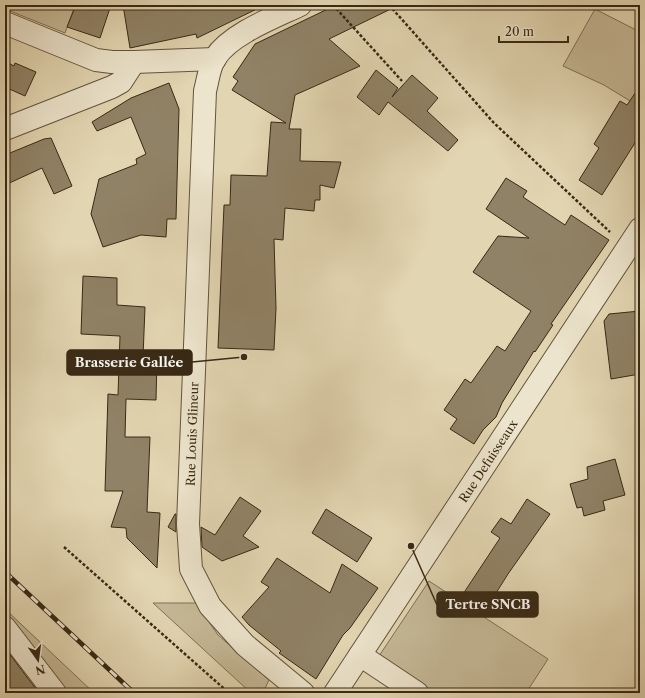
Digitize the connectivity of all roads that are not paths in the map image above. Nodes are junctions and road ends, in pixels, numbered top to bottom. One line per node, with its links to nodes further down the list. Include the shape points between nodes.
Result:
1 (300, 5): 3 (street, via 239,36)
2 (5, 23): 4 (street, via 96,60)
3 (215, 58): 4 (street); 10 (street, Rue Louis Glineur, via 205,91 188,524 191,569 210,606 245,645)
4 (134, 62): 5 (street, via 121,82 112,87)
5 (5, 130)
6 (638, 239): 8 (street, Rue Defuisseaux)
7 (5, 628): 9 (street)
8 (360, 655): 11 (street, Rue Defuisseaux); 12 (street)
9 (55, 693)
10 (303, 693)
11 (335, 693)
12 (418, 693)

